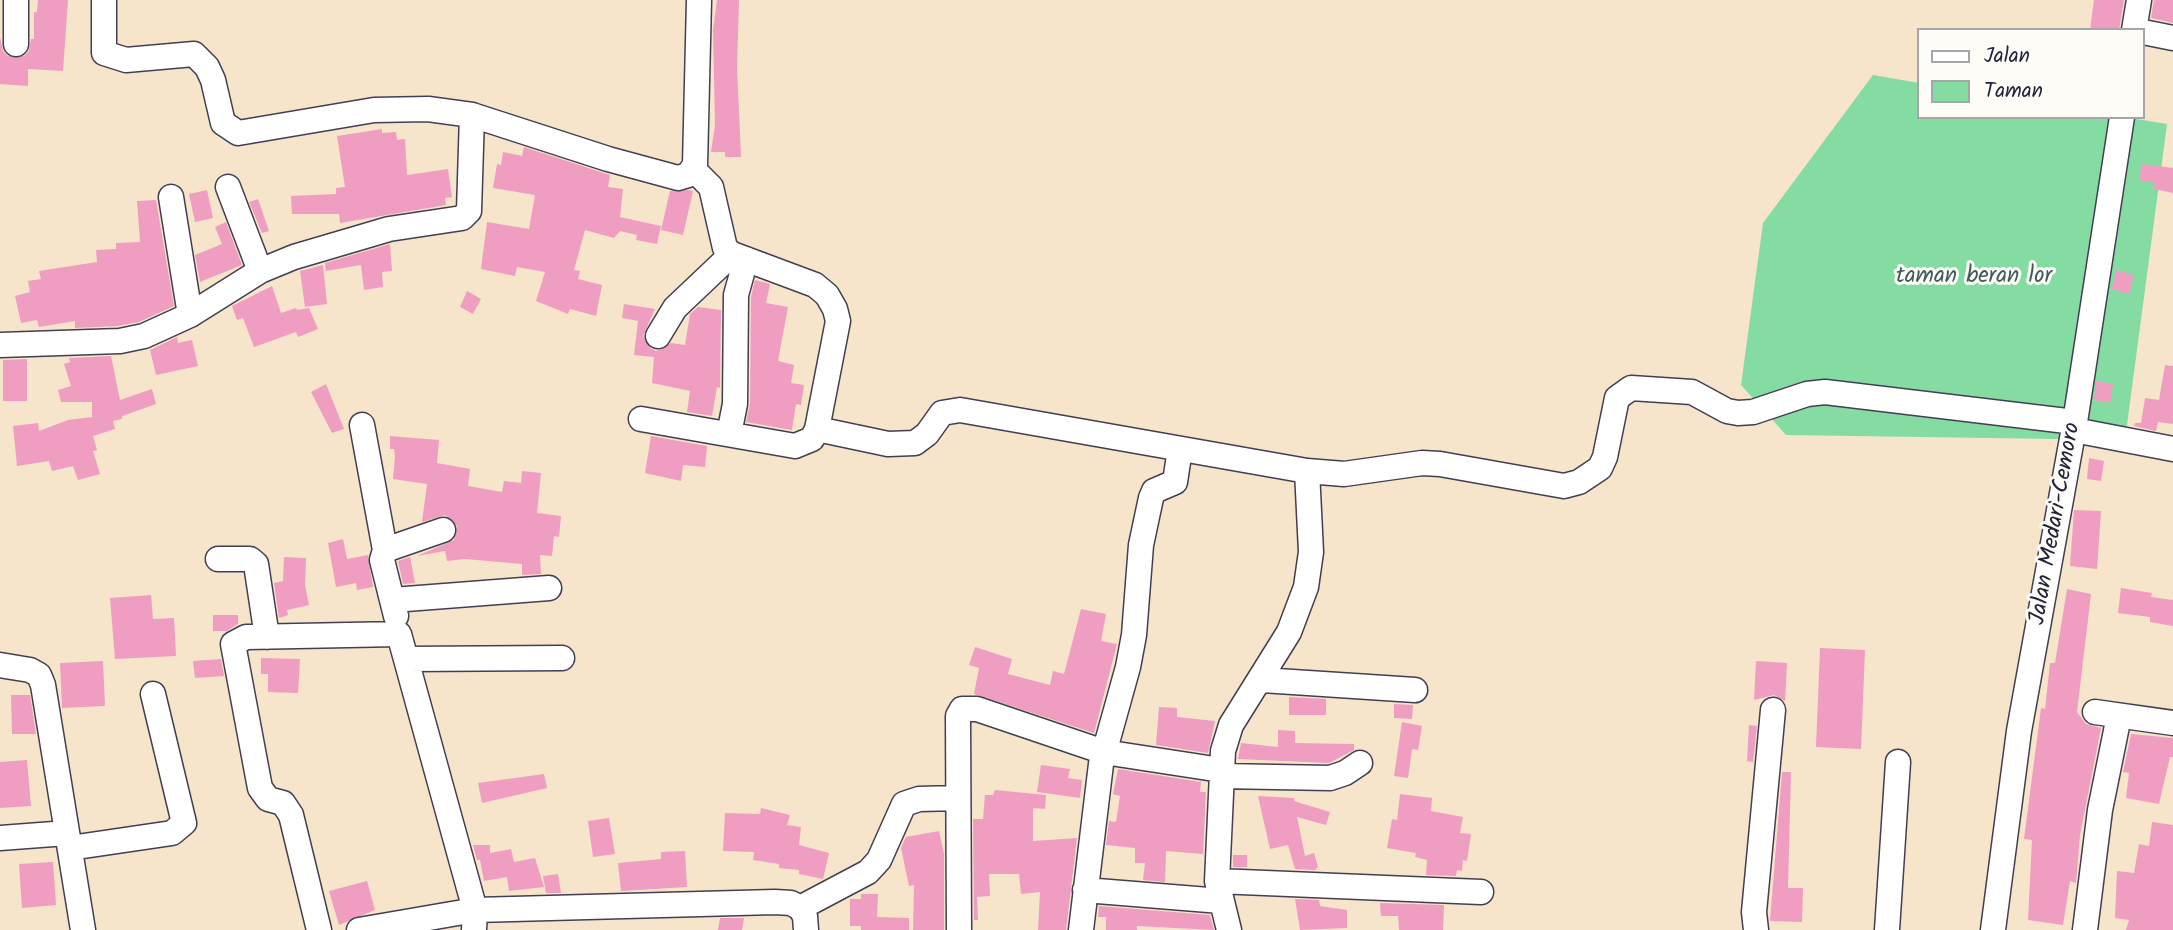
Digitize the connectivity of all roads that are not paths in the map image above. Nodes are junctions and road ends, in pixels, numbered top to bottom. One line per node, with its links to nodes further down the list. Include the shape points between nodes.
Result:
1 (16, 0): 8 (street)
2 (104, 0): 9 (street, via 104,53 126,60 194,54 214,80 223,123 238,133 374,110 428,108)
3 (699, 0): 11 (street)
4 (2139, 0): 5 (street)
5 (2134, 28)
6 (2145, 32): 7 (street)
7 (2173, 38)
8 (16, 44)
9 (472, 115): 11 (street, via 677,178); 15 (street, via 467,215 339,242)
10 (2122, 119): 21 (street, Jalan Medari-Cemoro)
11 (694, 170): 14 (street, via 711,187 725,247)
12 (228, 187): 15 (street)
13 (172, 197): 16 (street)
14 (739, 256): 17 (street, via 675,308); 22 (street, via 815,285 835,309 838,321); 23 (street, via 735,404)
15 (260, 271): 16 (street)
16 (190, 315): 18 (street, via 144,336 120,341)
17 (658, 336)
18 (0, 345)
19 (641, 419): 23 (street)
20 (362, 425): 29 (street)
21 (2075, 426): 25 (street); 27 (street, via 1825,391 1738,413 1692,392 1631,388 1617,398 1600,468 1564,486 1440,464 1344,474); 63 (street, Jalan Medari-Cemoro, via 2019,731)
22 (817, 429): 23 (street, via 813,439 795,446); 24 (street, via 888,444 915,443 942,413 960,410)
23 (729, 434)
24 (1180, 449): 27 (street); 43 (street, via 1175,482 1154,491 1151,498 1128,667)
25 (2173, 449)
26 (380, 451): 29 (street)
27 (1307, 471): 38 (street, via 1311,552 1306,587 1289,632)
28 (443, 530): 29 (street)
29 (388, 548): 32 (street, via 382,560)
30 (218, 559): 34 (street, via 250,559 256,564)
31 (549, 588): 32 (street)
32 (393, 600): 33 (street)
33 (399, 634): 34 (street); 36 (street)
34 (267, 637): 56 (street, via 246,637 233,644 260,788 292,815)
35 (562, 658): 36 (street)
36 (407, 659): 53 (street)
37 (0, 665): 49 (street, via 30,670 39,675 43,685)
38 (1262, 680): 39 (street); 46 (street, via 1226,735)
39 (1415, 690)
40 (153, 694): 49 (street, via 184,823 172,833)
41 (1773, 710): 61 (street)
42 (2173, 723): 64 (street, via 2107,714)
43 (1104, 752): 46 (street); 47 (street, via 968,707 958,716); 50 (street)
44 (1898, 762): 62 (street)
45 (1360, 763): 46 (street, via 1330,778)
46 (1221, 773): 51 (street)
47 (958, 799): 54 (street, via 919,799 904,804 879,860); 58 (street)
48 (0, 838): 49 (street)
49 (69, 841): 55 (street)
50 (1086, 890): 51 (street); 59 (street)
51 (1219, 891): 52 (street); 60 (street)
52 (1481, 892)
53 (468, 918): 54 (street, via 775,902 791,903); 57 (street)
54 (803, 919)
55 (83, 930)
56 (319, 930)
57 (359, 930)
58 (959, 930)
59 (1081, 930)
60 (1229, 930)
61 (1756, 930)
62 (1886, 930)
63 (1993, 930)
64 (2085, 930)

